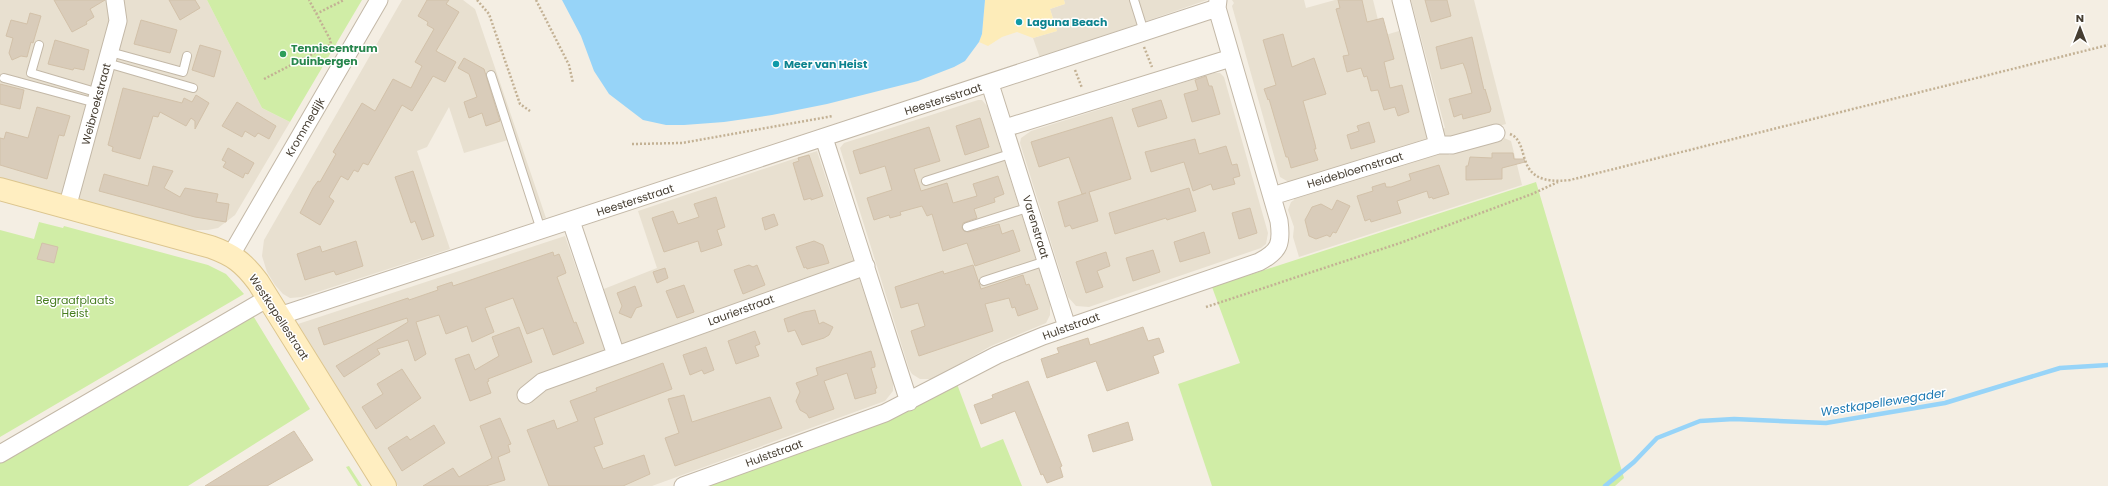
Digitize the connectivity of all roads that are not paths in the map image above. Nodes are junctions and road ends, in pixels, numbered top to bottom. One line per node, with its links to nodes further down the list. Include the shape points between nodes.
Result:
1 (116, 0): 9 (street, Weibroekstraat, via 118,21)
2 (379, 0): 29 (street, Krommedijk)
3 (1134, 0): 6 (lane)
4 (1393, 0): 19 (street)
5 (1218, 4): 6 (street, Heestersstraat); 10 (street, Heestersstraat)
6 (1142, 33): 13 (street, Heestersstraat)
7 (39, 45): 15 (lane, via 31,73)
8 (187, 56): 9 (lane, via 183,72)
9 (108, 58): 14 (lane); 15 (street, Weibroekstraat)
10 (1231, 58): 16 (street); 23 (street, Hulststraat)
11 (491, 74): 28 (lane)
12 (4, 78): 15 (lane)
13 (990, 84): 16 (street, Heestersstraat); 18 (street, Heestersstraat)
14 (193, 88)
15 (97, 98): 25 (street, Weibroekstraat)
16 (1005, 128): 20 (street, Varenstraat)
17 (1496, 133): 19 (street, Heidebloemstraat, via 1452,145)
18 (824, 138): 26 (street, Heestersstraat); 31 (street)
19 (1438, 145): 23 (street, Heidebloemstraat)
20 (1013, 153): 21 (lane); 24 (street, Varenstraat)
21 (926, 181)
22 (0, 189): 25 (street, Westkapellestraat)
23 (1272, 196): 35 (street, Hulststraat, via 1281,236 1278,247 1271,256)
24 (1030, 207): 27 (lane); 30 (street, Varenstraat)
25 (67, 208): 29 (street, Westkapellestraat, via 211,247)
26 (571, 221): 28 (street, Heestersstraat); 36 (street)
27 (967, 227)
28 (541, 230): 34 (street, Heestersstraat)
29 (231, 255): 33 (street, Westkapellestraat, via 251,273)
30 (1046, 261): 32 (lane); 35 (street, Varenstraat)
31 (866, 266): 36 (street, Laurierstraat); 38 (street)
32 (984, 281)
33 (268, 298): 34 (street, Westkapellestraat); 39 (street)
34 (279, 316): 40 (street, Westkapellestraat)
35 (1067, 326): 38 (street, Hulststraat, via 997,355)
36 (616, 354): 37 (street, Laurierstraat, via 542,382)
37 (526, 395)
38 (909, 402): 41 (street, Hulststraat)
39 (0, 454)
40 (385, 486)
41 (683, 486)

